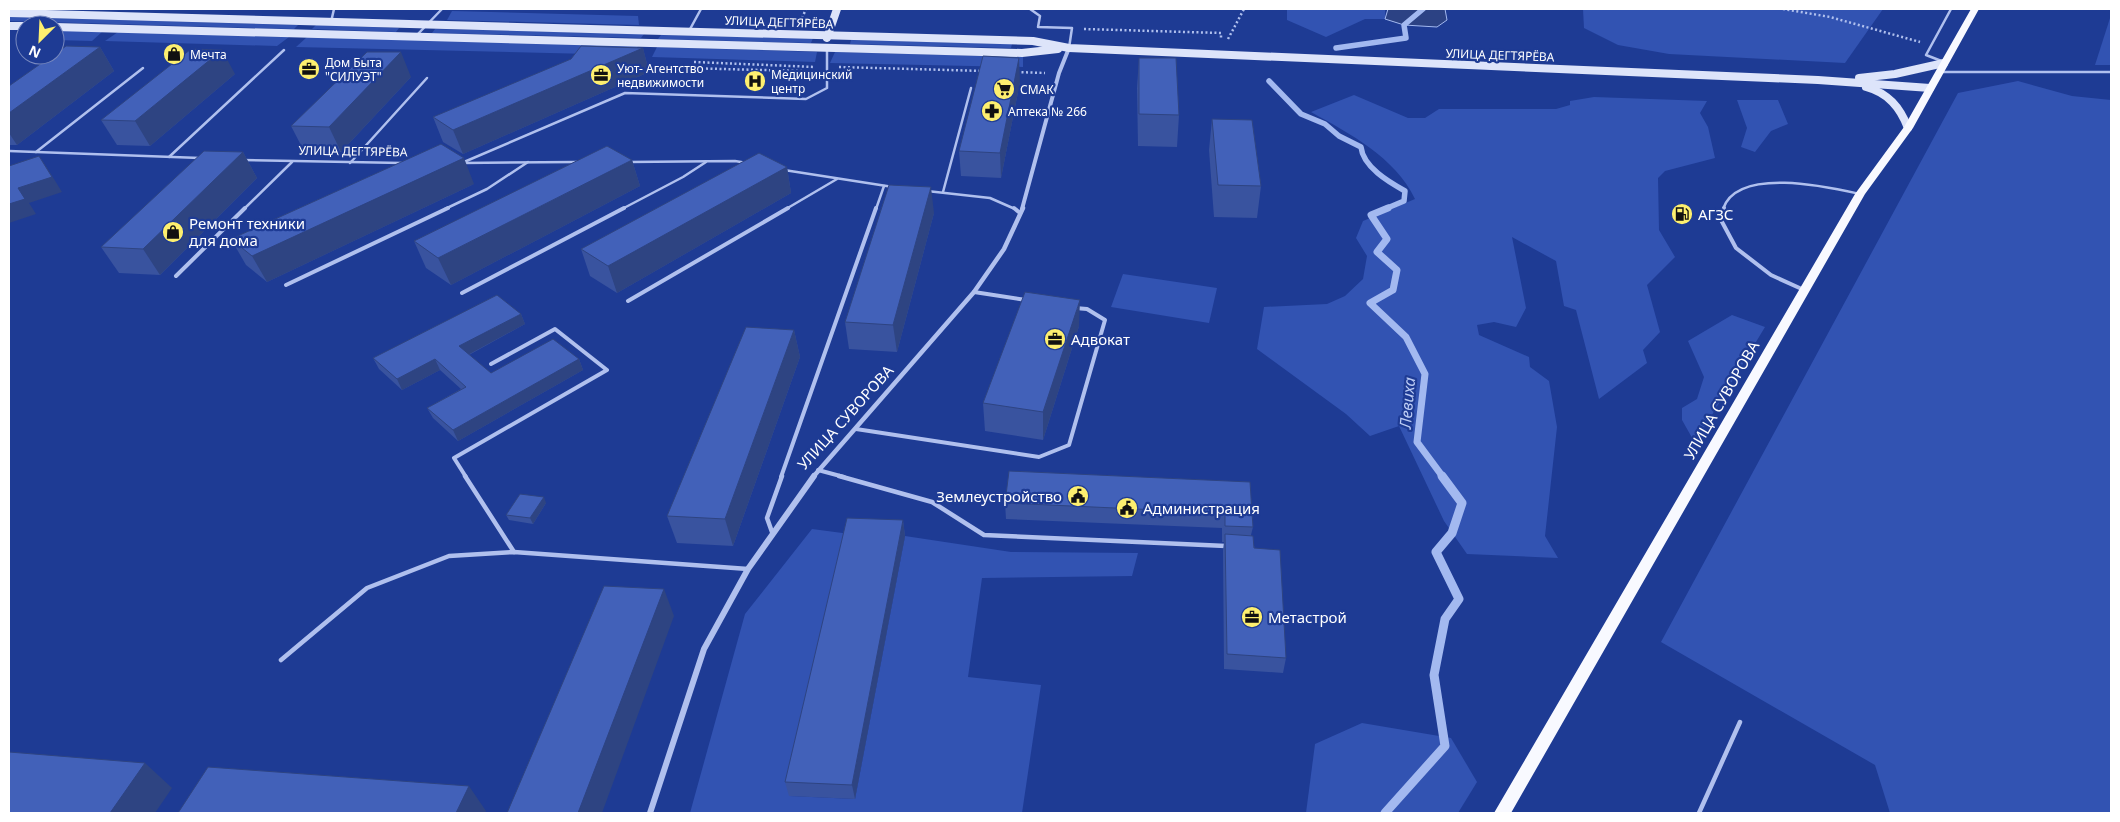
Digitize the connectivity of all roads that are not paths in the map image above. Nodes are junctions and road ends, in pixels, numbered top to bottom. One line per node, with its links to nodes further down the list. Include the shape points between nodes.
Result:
1 (334, 9): 9 (lane)
2 (442, 9): 10 (lane)
3 (701, 9): 12 (lane)
4 (837, 9): 13 (main road)
5 (1030, 9): 16 (lane, via 1040,16 1038,27 1072,28)
6 (1951, 9): 18 (lane, via 1926,56)
7 (1975, 9): 18 (main road, УЛИЦА СУВОРОВА)
8 (9, 13): 9 (main road, УЛИЦА ДЕГТЯРЁВА)
9 (331, 22): 10 (main road, УЛИЦА ДЕГТЯРЁВА)
10 (428, 24): 12 (main road, УЛИЦА ДЕГТЯРЁВА); 14 (lane)
11 (65, 27): 14 (main road, УЛИЦА ДЕГТЯРЁВА)
12 (689, 30): 13 (main road, УЛИЦА ДЕГТЯРЁВА)
13 (827, 34): 15 (main road); 16 (main road, УЛИЦА ДЕГТЯРЁВА, via 1033,41)
14 (416, 36): 15 (main road, УЛИЦА ДЕГТЯРЁВА)
15 (827, 48): 16 (main road, УЛИЦА ДЕГТЯРЁВА, via 1022,53); 39 (lane, via 827,88 822,94 806,99 625,93)
16 (1069, 48): 22 (main road, УЛИЦА ДЕГТЯРЁВА); 48 (street, УЛИЦА СУВОРОВА, via 1058,73 1029,191)
17 (284, 50): 28 (lane)
18 (1943, 66): 20 (lane); 22 (main road, via 1880,76); 24 (main road, УЛИЦА СУВОРОВА)
19 (144, 68): 27 (lane)
20 (2111, 72)
21 (427, 78): 36 (lane)
22 (1818, 80): 24 (main road, УЛИЦА ДЕГТЯРЁВА); 25 (main road, via 1872,89 1887,96 1902,110)
23 (971, 88): 46 (lane)
24 (1930, 88): 25 (main road, УЛИЦА СУВОРОВА)
25 (1908, 128): 47 (main road, УЛИЦА СУВОРОВА)
26 (9, 151): 27 (lane)
27 (36, 152): 28 (lane)
28 (169, 157): 29 (lane)
29 (207, 159)
30 (235, 160): 31 (lane, УЛИЦА ДЕГТЯРЁВА)
31 (292, 162): 36 (lane, УЛИЦА ДЕГТЯРЁВА); 49 (lane)
32 (528, 162): 33 (lane); 39 (lane); 50 (lane, via 487,189)
33 (587, 162)
34 (627, 162): 35 (lane)
35 (706, 162): 40 (lane); 53 (lane, via 683,178)
36 (350, 163): 37 (lane, УЛИЦА ДЕГТЯРЁВА)
37 (406, 163)
38 (452, 163): 39 (lane)
39 (462, 163)
40 (754, 164)
41 (782, 169): 42 (lane)
42 (837, 179): 43 (lane); 54 (lane)
43 (884, 186): 44 (lane); 60 (lane, via 767,518)
44 (894, 187)
45 (924, 190): 46 (lane)
46 (943, 192): 48 (lane, via 989,198 1014,207)
47 (1860, 194): 51 (main road, УЛИЦА СУВОРОВА); 51 (lane, via 1808,183 1774,183 1735,194 1724,206 1722,220 1736,248 1771,275)
48 (1020, 213): 52 (street, УЛИЦА СУВОРОВА, via 1004,249)
49 (176, 276)
50 (286, 285)
51 (1804, 290): 67 (main road, УЛИЦА СУВОРОВА)
52 (974, 292): 55 (lane); 58 (street, УЛИЦА СУВОРОВА)
53 (462, 293)
54 (628, 300)
55 (1030, 301)
56 (1068, 306): 58 (lane, via 1087,310 1105,320 1070,445 1039,457)
57 (491, 364): 62 (lane, via 555,329 607,370 454,458)
58 (856, 429): 59 (street, УЛИЦА СУВОРОВА)
59 (818, 470): 60 (street, УЛИЦА СУВОРОВА); 61 (lane, via 932,502 984,535)
60 (772, 532): 63 (street, УЛИЦА СУВОРОВА)
61 (1231, 546)
62 (514, 552): 63 (lane); 64 (lane, via 449,556 366,588)
63 (748, 569): 66 (street, УЛИЦА СУВОРОВА, via 704,649)
64 (281, 660)
65 (1740, 722): 68 (lane)
66 (650, 813)
67 (1502, 813)
68 (1699, 813)

